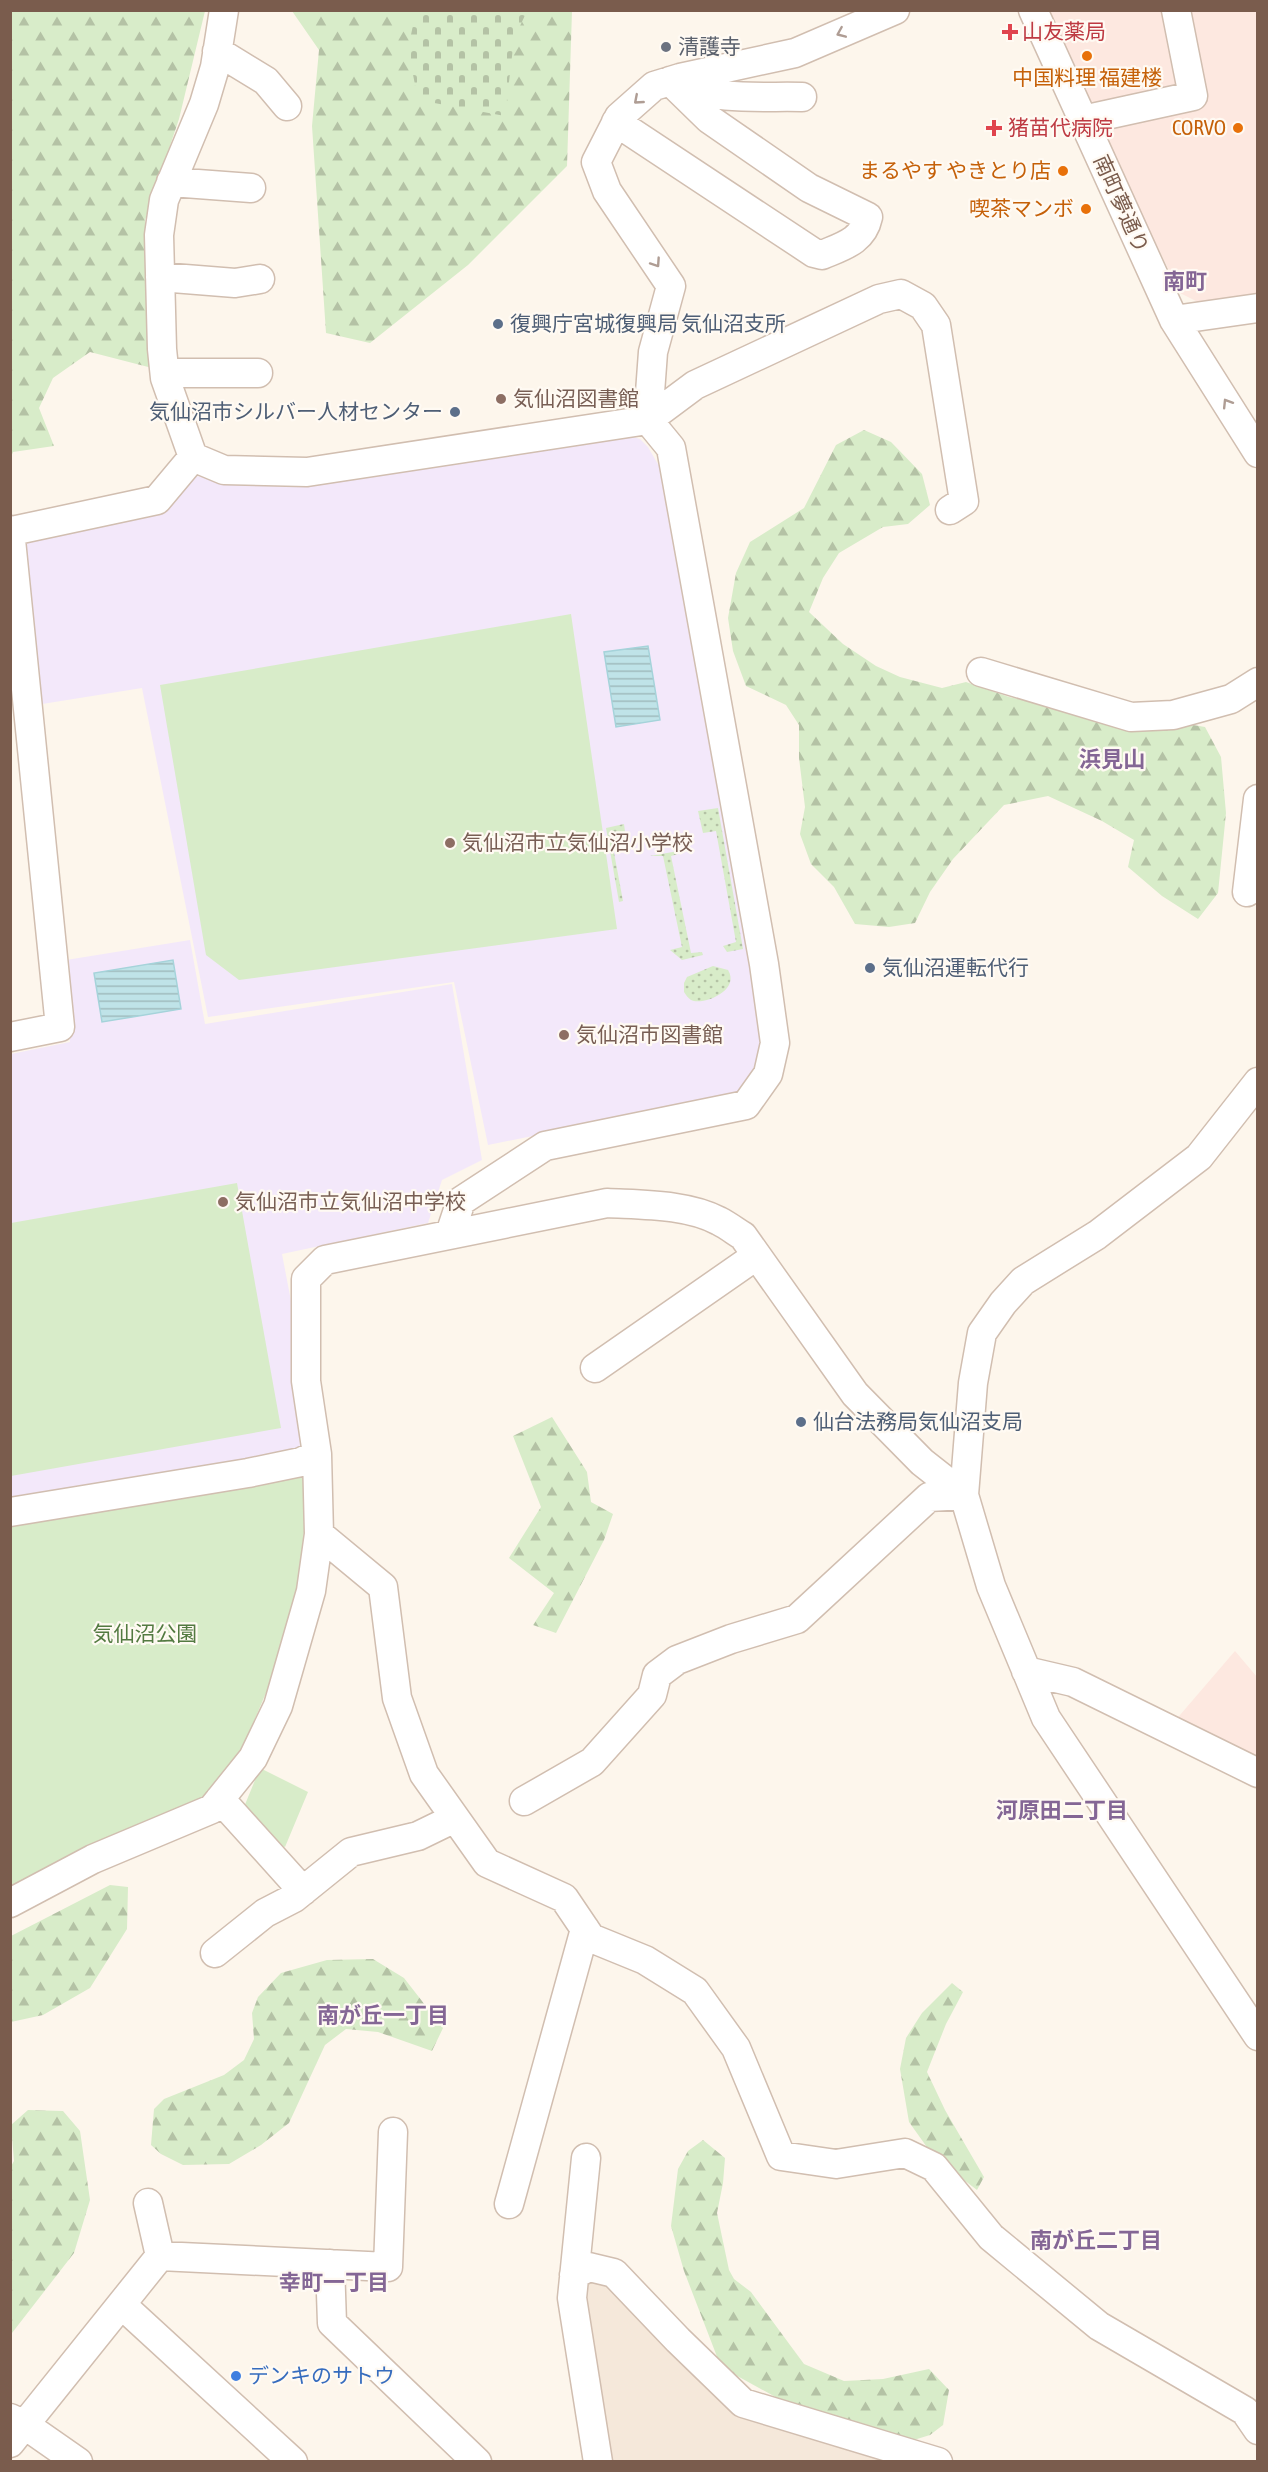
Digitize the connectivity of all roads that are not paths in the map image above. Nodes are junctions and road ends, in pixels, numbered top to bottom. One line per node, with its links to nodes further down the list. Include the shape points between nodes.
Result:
1 (224, 10): 5 (street)
2 (895, 10): 6 (street, one-way to 6, via 795,53)
3 (1033, 10): 9 (street, 南町夢通り)
4 (1176, 10): 9 (street, via 1193,96)
5 (217, 51): 8 (street, via 266,81); 12 (street, via 204,104)
6 (670, 81): 7 (street, via 715,96); 10 (street, one-way to 10, via 654,86); 10 (street, via 709,119 800,181 868,217 866,228 857,239 822,255 814,253)
7 (802, 97)
8 (287, 106)
9 (1083, 120): 16 (street, 南町夢通り)
10 (616, 122): 19 (street, one-way to 19, via 596,162 606,190 671,286 653,352)
11 (246, 181): 12 (street)
12 (171, 182): 13 (street, via 159,235)
13 (160, 277): 14 (street, via 235,283); 17 (street)
14 (260, 279)
15 (1257, 309): 16 (street)
16 (1174, 320): 20 (street, 南町夢通り, one-way to 16)
17 (165, 373): 18 (street); 21 (street)
18 (258, 373)
19 (648, 420): 21 (street, via 308,472 224,470); 22 (street, via 695,385 879,299 901,294 923,306 936,325 964,501); 32 (street, via 672,448 764,964 775,1043 768,1074 746,1105 545,1146 461,1201)
20 (1254, 440)
21 (193, 457): 23 (street, via 157,500)
22 (950, 510)
23 (11, 530): 29 (street, via 60,1027)
24 (981, 672): 25 (street, via 1131,717 1182,713 1231,699)
25 (1257, 682)
26 (1257, 799): 27 (street)
27 (1247, 892)
28 (10, 1025): 29 (street)
29 (39, 1032): 30 (street)
30 (10, 1037)
31 (1257, 1082): 36 (street, via 1199,1157 1097,1235 1023,1281 1003,1303 982,1333 973,1383)
32 (450, 1234): 33 (street, via 607,1203 651,1205 718,1220 743,1236); 35 (street, via 325,1260 306,1280 306,1381)
33 (756, 1256): 34 (street); 36 (street, via 855,1394 922,1462)
34 (595, 1368)
35 (317, 1454): 37 (street, via 301,1462 248,1473); 38 (street)
36 (964, 1495): 39 (street, via 991,1586); 42 (street, via 929,1497 797,1619 677,1660 657,1676 652,1695 592,1762)
37 (10, 1512)
38 (319, 1534): 41 (street, via 311,1591 278,1706 253,1758); 43 (street, via 383,1587 397,1698 424,1774)
39 (1026, 1671): 40 (street, via 1073,1682); 48 (street, via 1046,1718)
40 (1257, 1773)
41 (220, 1799): 44 (street); 45 (street, via 212,1809 93,1859)
42 (524, 1801)
43 (455, 1818): 44 (street, via 418,1836 351,1852); 46 (street, via 488,1863 564,1898)
44 (303, 1892): 47 (street, via 266,1913)
45 (10, 1903)
46 (585, 1929): 52 (street); 58 (street, via 591,1938 645,1960 695,1990 736,2048 781,2156 836,2164 905,2153 934,2167 991,2237 1090,2319 1245,2411)
47 (215, 1953)
48 (1257, 2036)
49 (393, 2132): 54 (street, via 388,2267)
50 (586, 2158): 55 (street)
51 (148, 2203): 53 (street)
52 (509, 2204)
53 (160, 2256): 54 (street); 56 (street)
54 (330, 2264): 61 (street, via 332,2323)
55 (574, 2275): 62 (street, via 572,2298); 63 (street, via 589,2267 614,2273 743,2403)
56 (122, 2305): 57 (street); 60 (street)
57 (15, 2428): 59 (street)
58 (1257, 2430)
59 (78, 2462)
60 (293, 2462)
61 (477, 2462)
62 (598, 2462)
63 (938, 2462)

